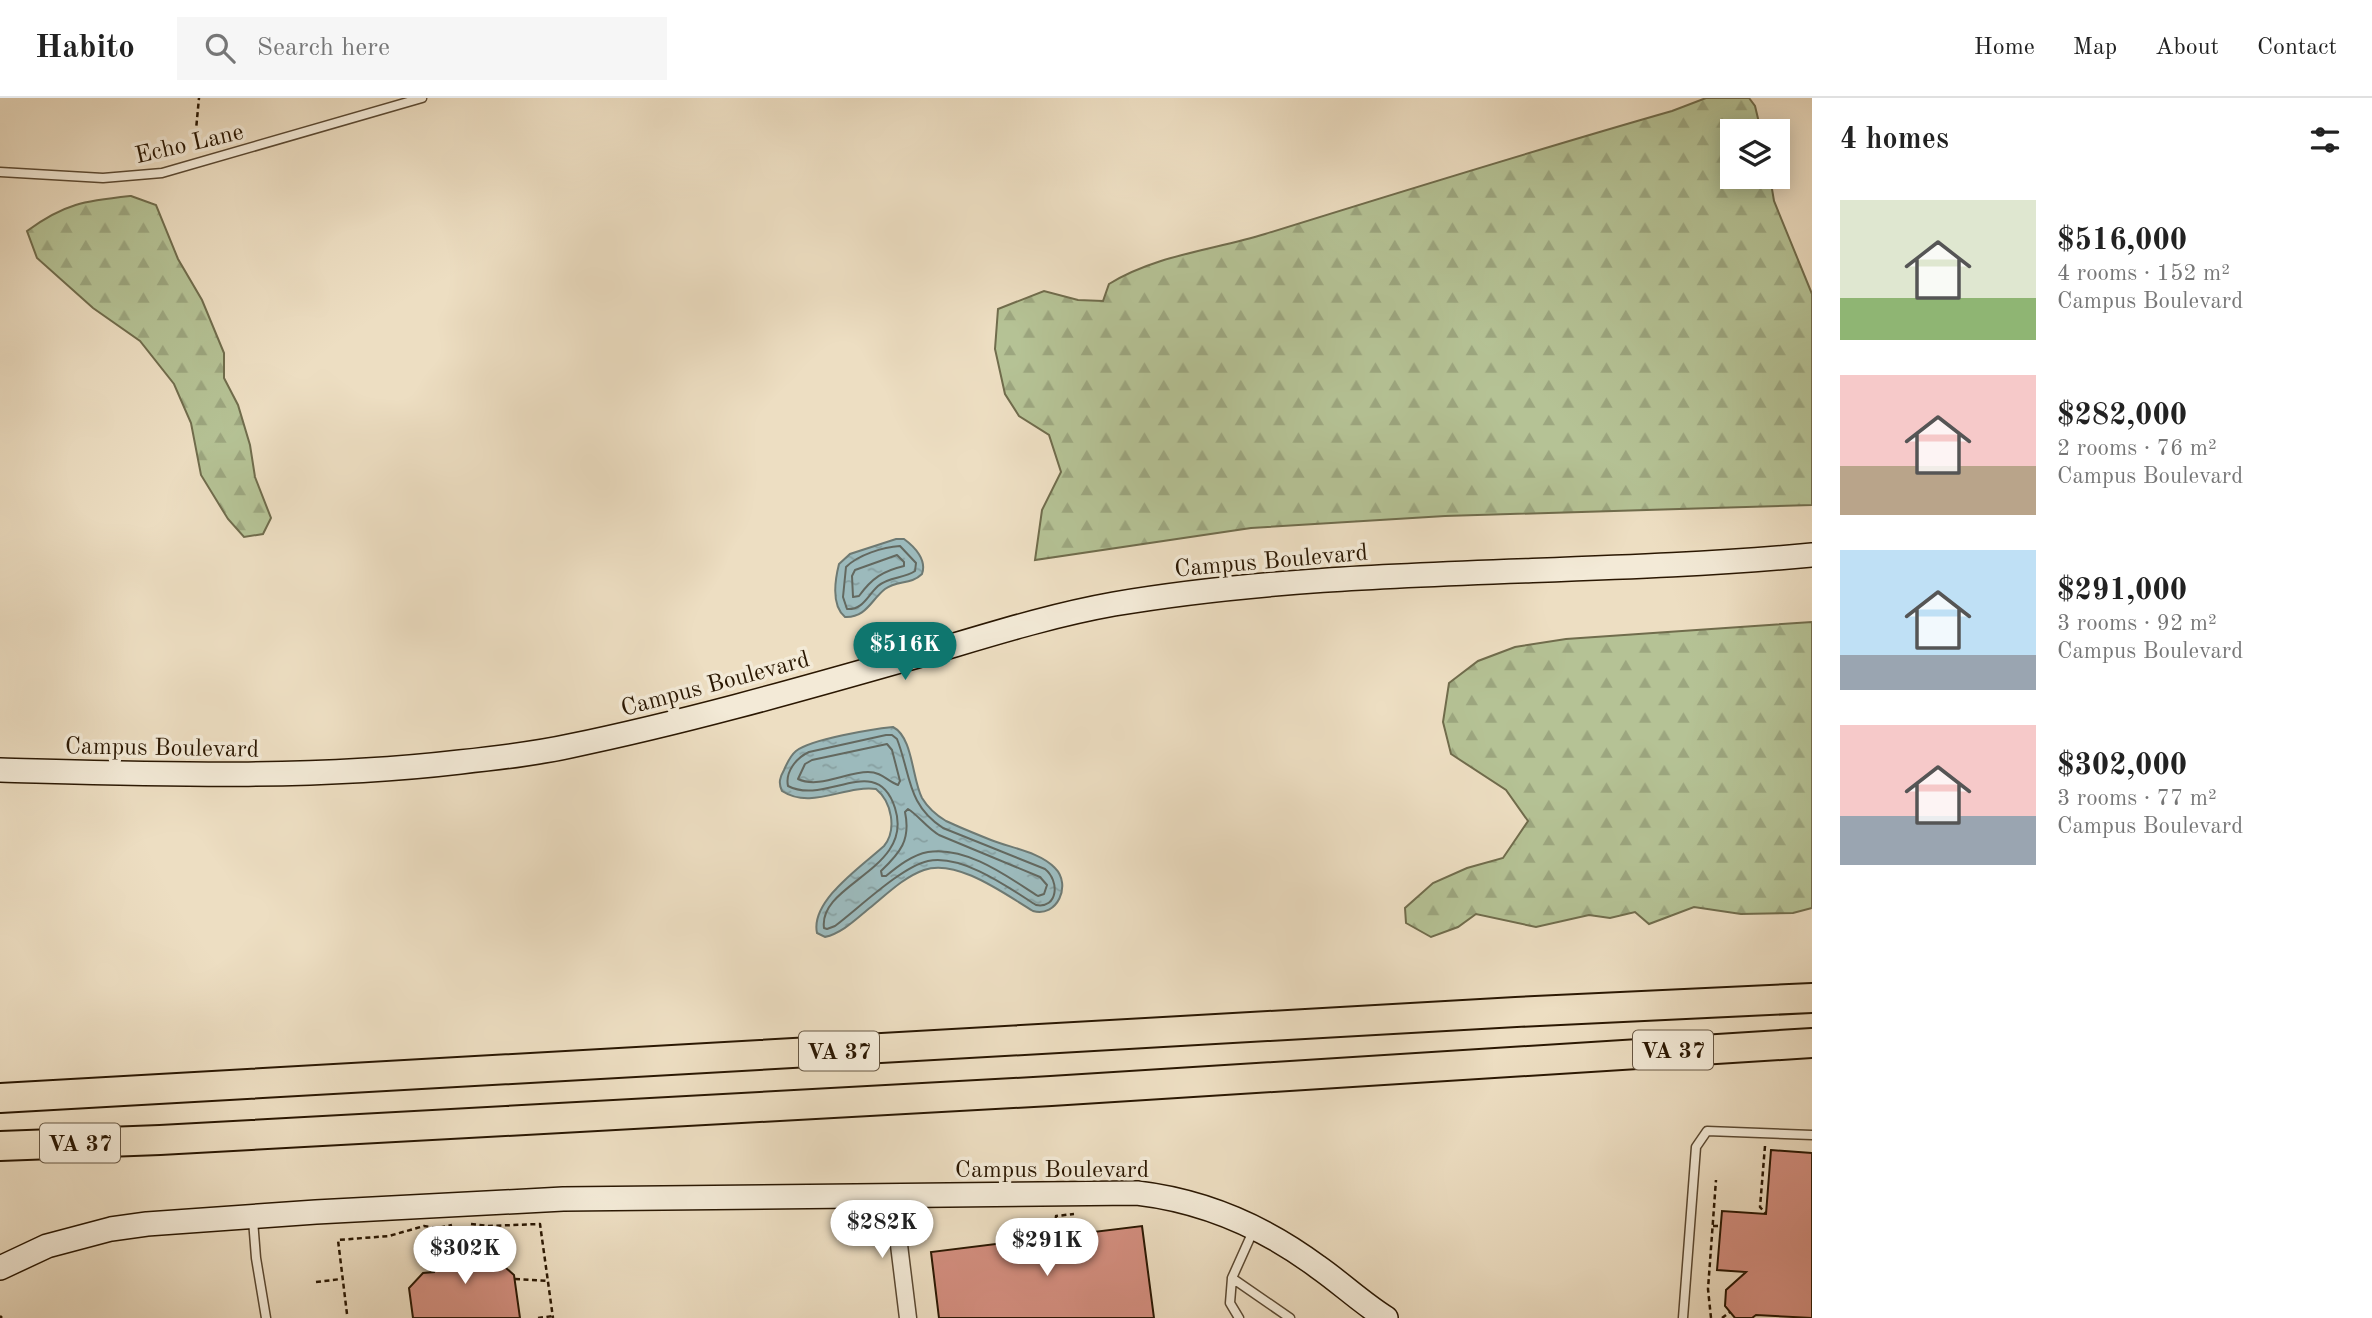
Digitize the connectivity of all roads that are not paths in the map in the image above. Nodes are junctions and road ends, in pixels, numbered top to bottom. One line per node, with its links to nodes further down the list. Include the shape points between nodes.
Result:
1 (422, 98): 2 (lane, Echo Lane, via 148,176)
2 (0, 172)
3 (1812, 555): 4 (street, Campus Boulevard, via 1681,565 1318,579 1128,602 1054,617 611,737 410,768 285,775)
4 (0, 770)
5 (1812, 985): 7 (highway)
6 (1812, 998): 7 (highway, VA 37)
7 (1632, 1006): 11 (highway, VA 37)
8 (1812, 1043): 9 (highway, VA 37)
9 (1535, 1062): 10 (highway); 13 (highway, VA 37)
10 (1812, 1062)
11 (0, 1097)
12 (1812, 1136): 26 (lane, via 1707,1131 1696,1147)
13 (160, 1140): 14 (highway, VA 37); 15 (highway)
14 (0, 1146)
15 (0, 1160)
16 (892, 1196): 17 (street, Campus Boulevard, via 562,1199); 18 (street, Campus Boulevard, via 1137,1193 1188,1201); 22 (street)
17 (253, 1217): 19 (street, Campus Boulevard, via 147,1224 92,1233 47,1246); 21 (lane)
18 (1255, 1226): 20 (lane); 25 (street, Campus Boulevard)
19 (0, 1268)
20 (1232, 1278): 23 (lane, via 1230,1303); 24 (lane)
21 (266, 1318)
22 (908, 1318)
23 (1239, 1318)
24 (1290, 1318)
25 (1386, 1318)
26 (1683, 1318)

